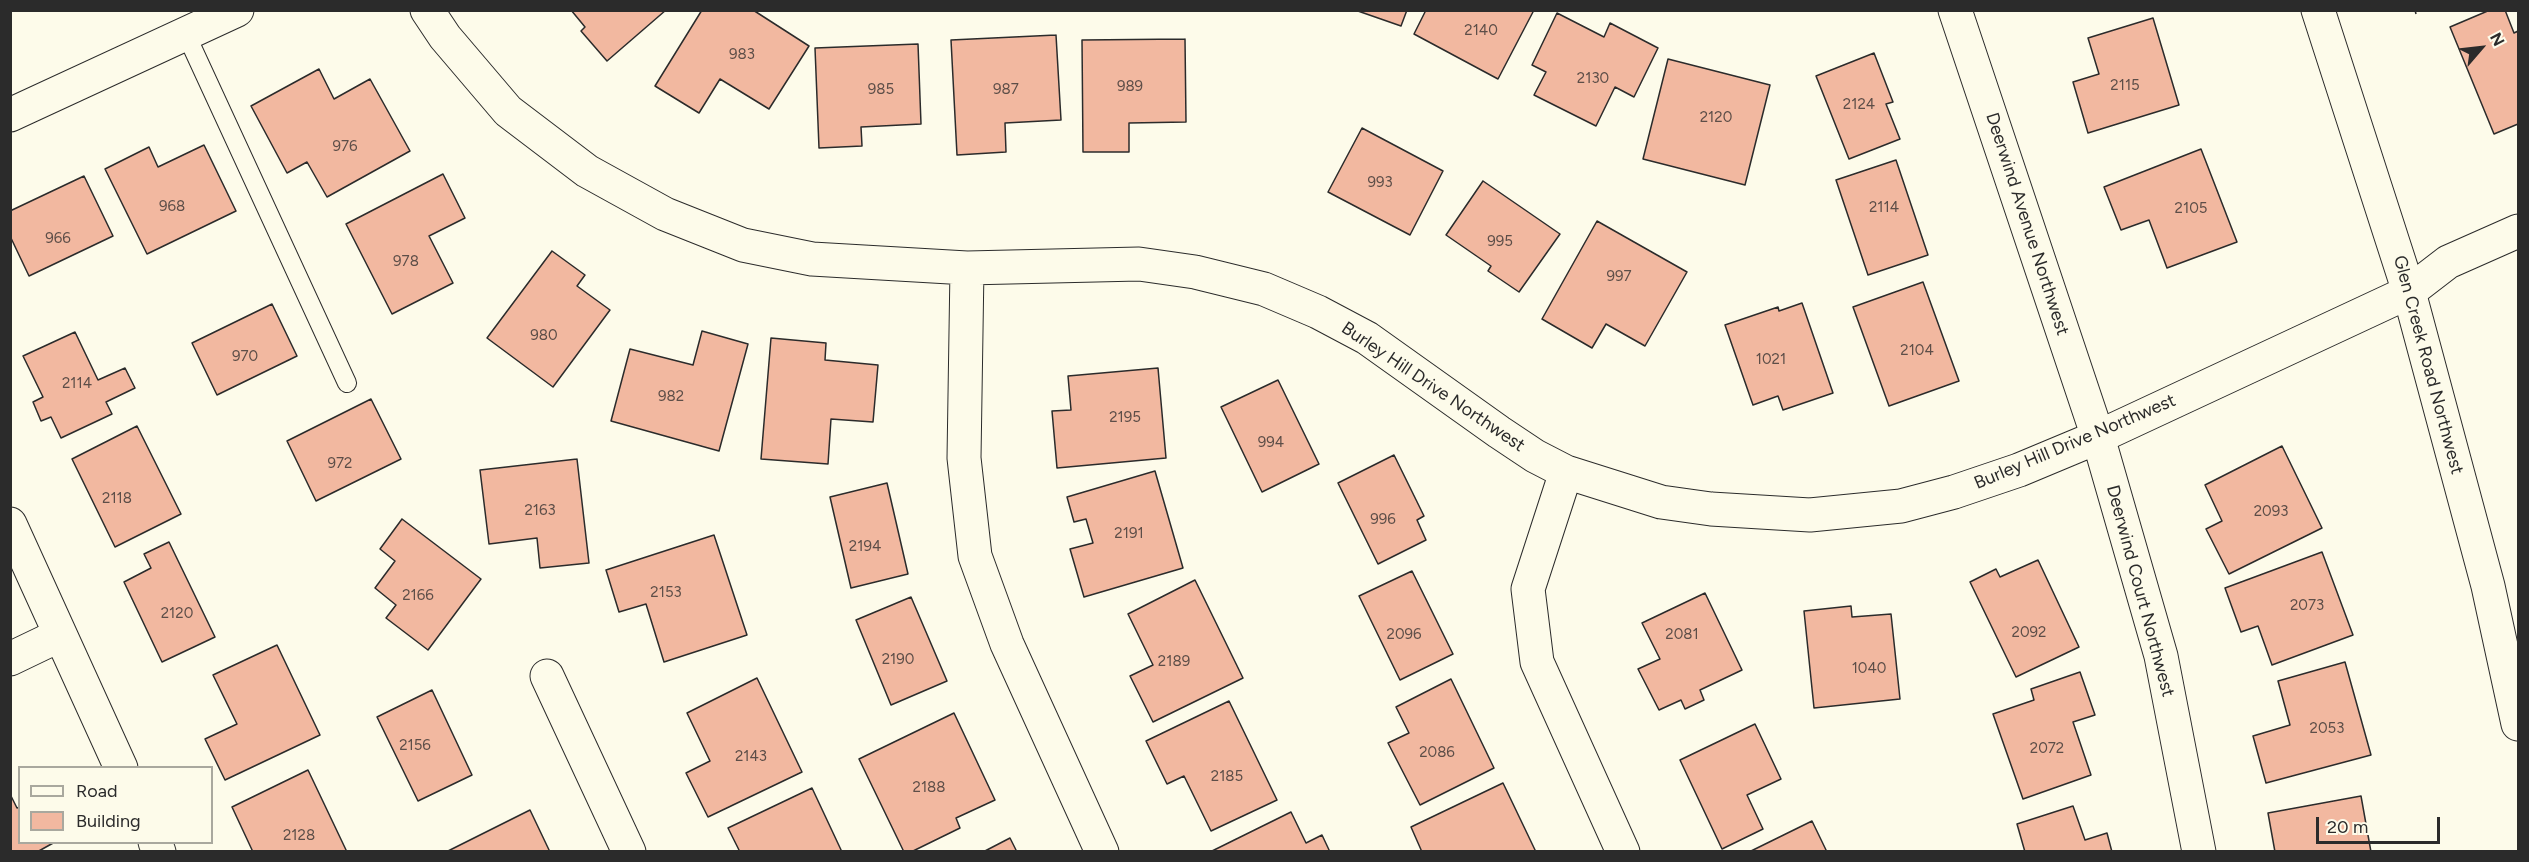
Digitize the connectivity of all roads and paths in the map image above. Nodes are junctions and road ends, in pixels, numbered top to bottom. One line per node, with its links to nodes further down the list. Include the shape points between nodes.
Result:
1 (237, 10): 5 (street)
2 (427, 10): 8 (street, Burley Hill Drive Northwest, via 508,111 587,171 665,214 743,245 812,259)
3 (1955, 10): 11 (street, Deerwind Avenue Northwest)
4 (2318, 10): 9 (street, Glen Creek Road Northwest)
5 (186, 34): 6 (street); 10 (lane)
6 (10, 115)
7 (2518, 231): 9 (street, Burley Hill Drive Northwest, via 2448,262)
8 (967, 268): 12 (street, Burley Hill Drive Northwest, via 1139,264 1195,272 1264,289 1367,338 1499,432); 20 (street, via 964,458 975,556 1007,644)
9 (2409, 292): 11 (street, Burley Hill Drive Northwest); 17 (street, Glen Creek Road Northwest, via 2488,586)
10 (346, 383)
11 (2098, 437): 12 (street, Burley Hill Drive Northwest, via 2019,470 1901,506 1810,515 1661,502); 22 (street, Deerwind Court Northwest, via 2162,656)
12 (1566, 472): 21 (street, via 1528,589 1537,662)
13 (10, 524): 14 (street)
14 (60, 635): 15 (street); 18 (street)
15 (10, 659)
16 (547, 675): 19 (street)
17 (2518, 724)
18 (120, 766)
19 (629, 852)
20 (1102, 852)
21 (1623, 852)
22 (2199, 852)

